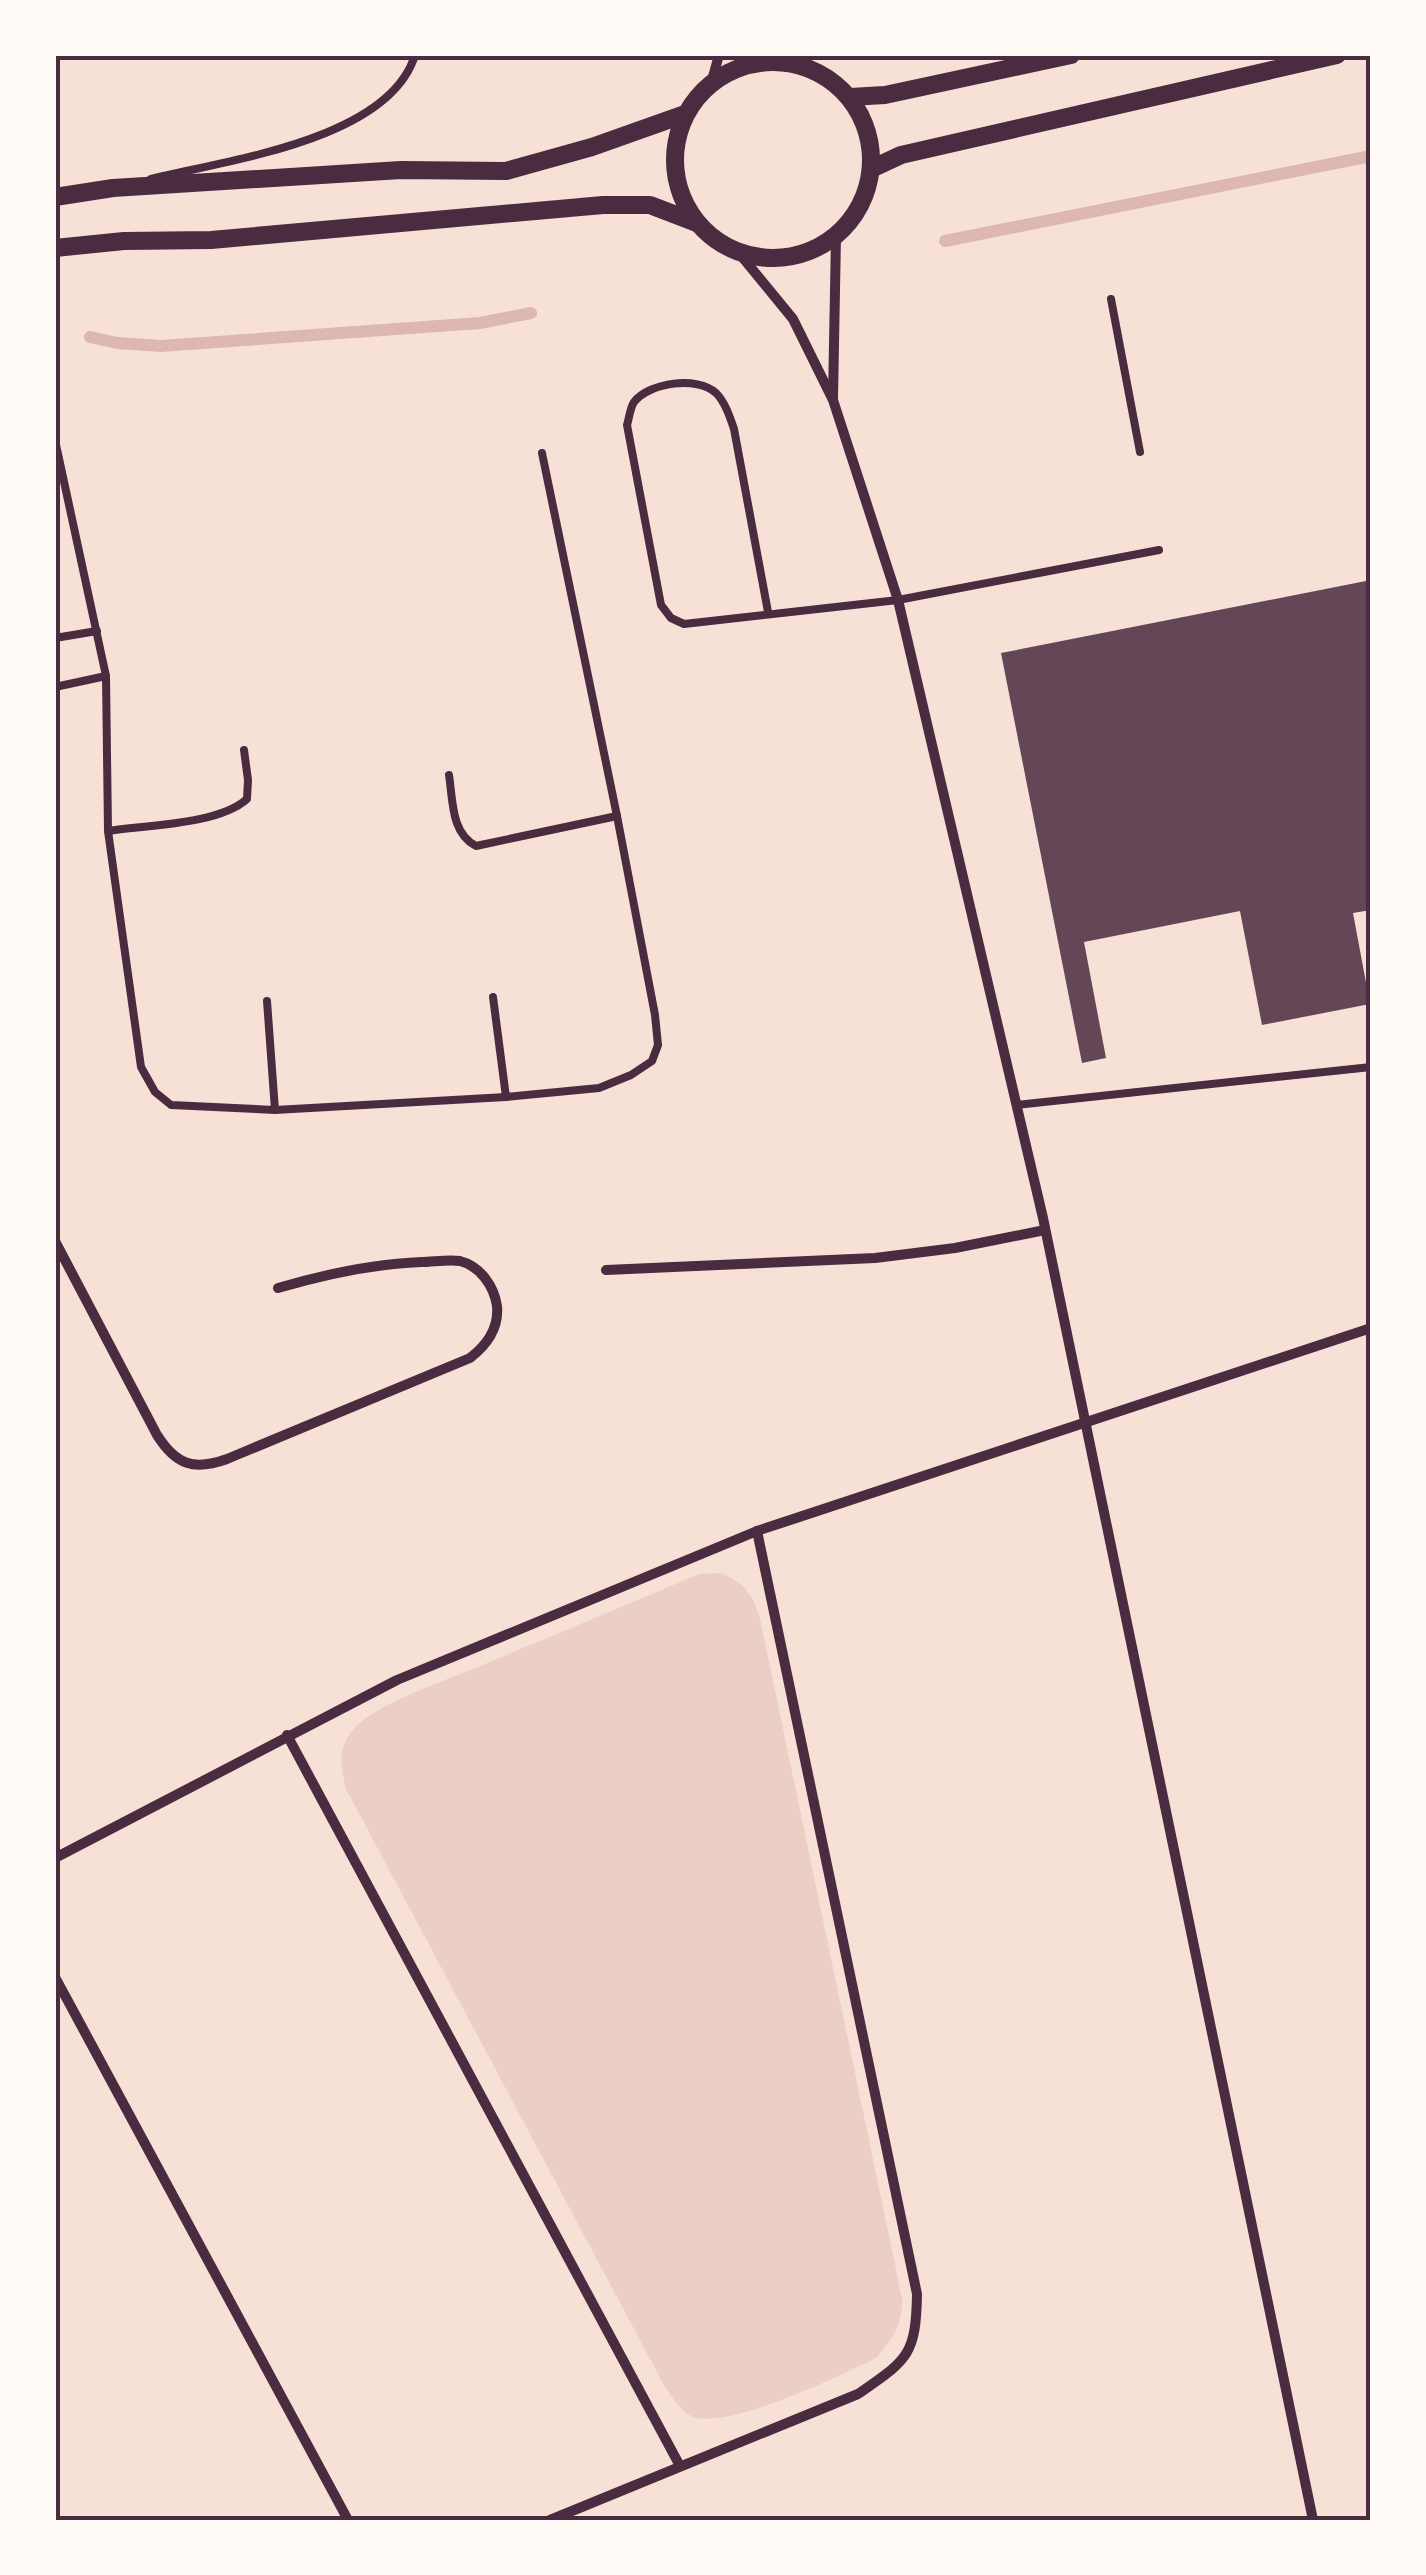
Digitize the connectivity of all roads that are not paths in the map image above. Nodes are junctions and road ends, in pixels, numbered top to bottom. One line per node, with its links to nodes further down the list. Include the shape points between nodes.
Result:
1 (415, 55): 10 (lane, via 387,100 348,126)
2 (719, 55): 6 (street)
3 (1070, 55): 7 (street)
4 (1338, 55): 9 (street, via 901,155)
5 (805, 62): 6 (street, via 757,63); 7 (street)
6 (710, 84): 8 (street)
7 (850, 97): 9 (street, via 863,119)
8 (685, 114): 10 (street, via 506,171 400,170); 12 (street, via 676,177)
9 (871, 170): 13 (street, via 854,218)
10 (113, 188): 11 (street)
11 (55, 197)
12 (697, 223): 14 (street, via 650,204 603,205); 15 (street)
13 (836, 236): 15 (street, via 789,258); 17 (street)
14 (55, 248)
15 (739, 253): 17 (street, via 793,319)
16 (1111, 299): 19 (lane)
17 (833, 400): 22 (street)
18 (55, 440): 24 (lane)
19 (1140, 452)
20 (542, 454): 30 (lane)
21 (1159, 550): 22 (lane)
22 (898, 600): 23 (lane); 36 (street)
23 (768, 612): 23 (lane, via 726,408 703,385 648,392 634,403 626,425 661,605 684,624)
24 (97, 631): 25 (lane); 26 (lane)
25 (55, 638)
26 (106, 676): 27 (lane); 31 (lane)
27 (55, 687)
28 (244, 750): 31 (lane, via 247,799 237,808)
29 (449, 775): 30 (lane, via 458,828 476,846)
30 (618, 816): 35 (lane, via 654,1015 658,1045 652,1061 598,1088)
31 (108, 831): 37 (lane, via 141,1067 154,1092 171,1105)
32 (492, 998): 35 (lane)
33 (267, 1000): 37 (lane)
34 (1371, 1066): 36 (lane)
35 (506, 1097): 37 (lane)
36 (1016, 1105): 38 (street)
37 (275, 1110)
38 (1046, 1230): 40 (street, via 875,1258); 43 (street)
39 (55, 1241): 41 (street, via 156,1435 176,1460 196,1467 470,1358 484,1348 498,1312 484,1276 458,1260 339,1270)
40 (606, 1270)
41 (278, 1288)
42 (1371, 1328): 43 (street)
43 (1086, 1420): 44 (street); 51 (street)
44 (758, 1531): 45 (street, via 397,1680); 48 (street, via 917,2294 916,2333 902,2363 858,2394)
45 (287, 1735): 46 (street); 48 (street)
46 (55, 1858)
47 (55, 1977): 49 (street)
48 (680, 2466): 50 (street)
49 (348, 2520)
50 (550, 2520)
51 (1313, 2520)

